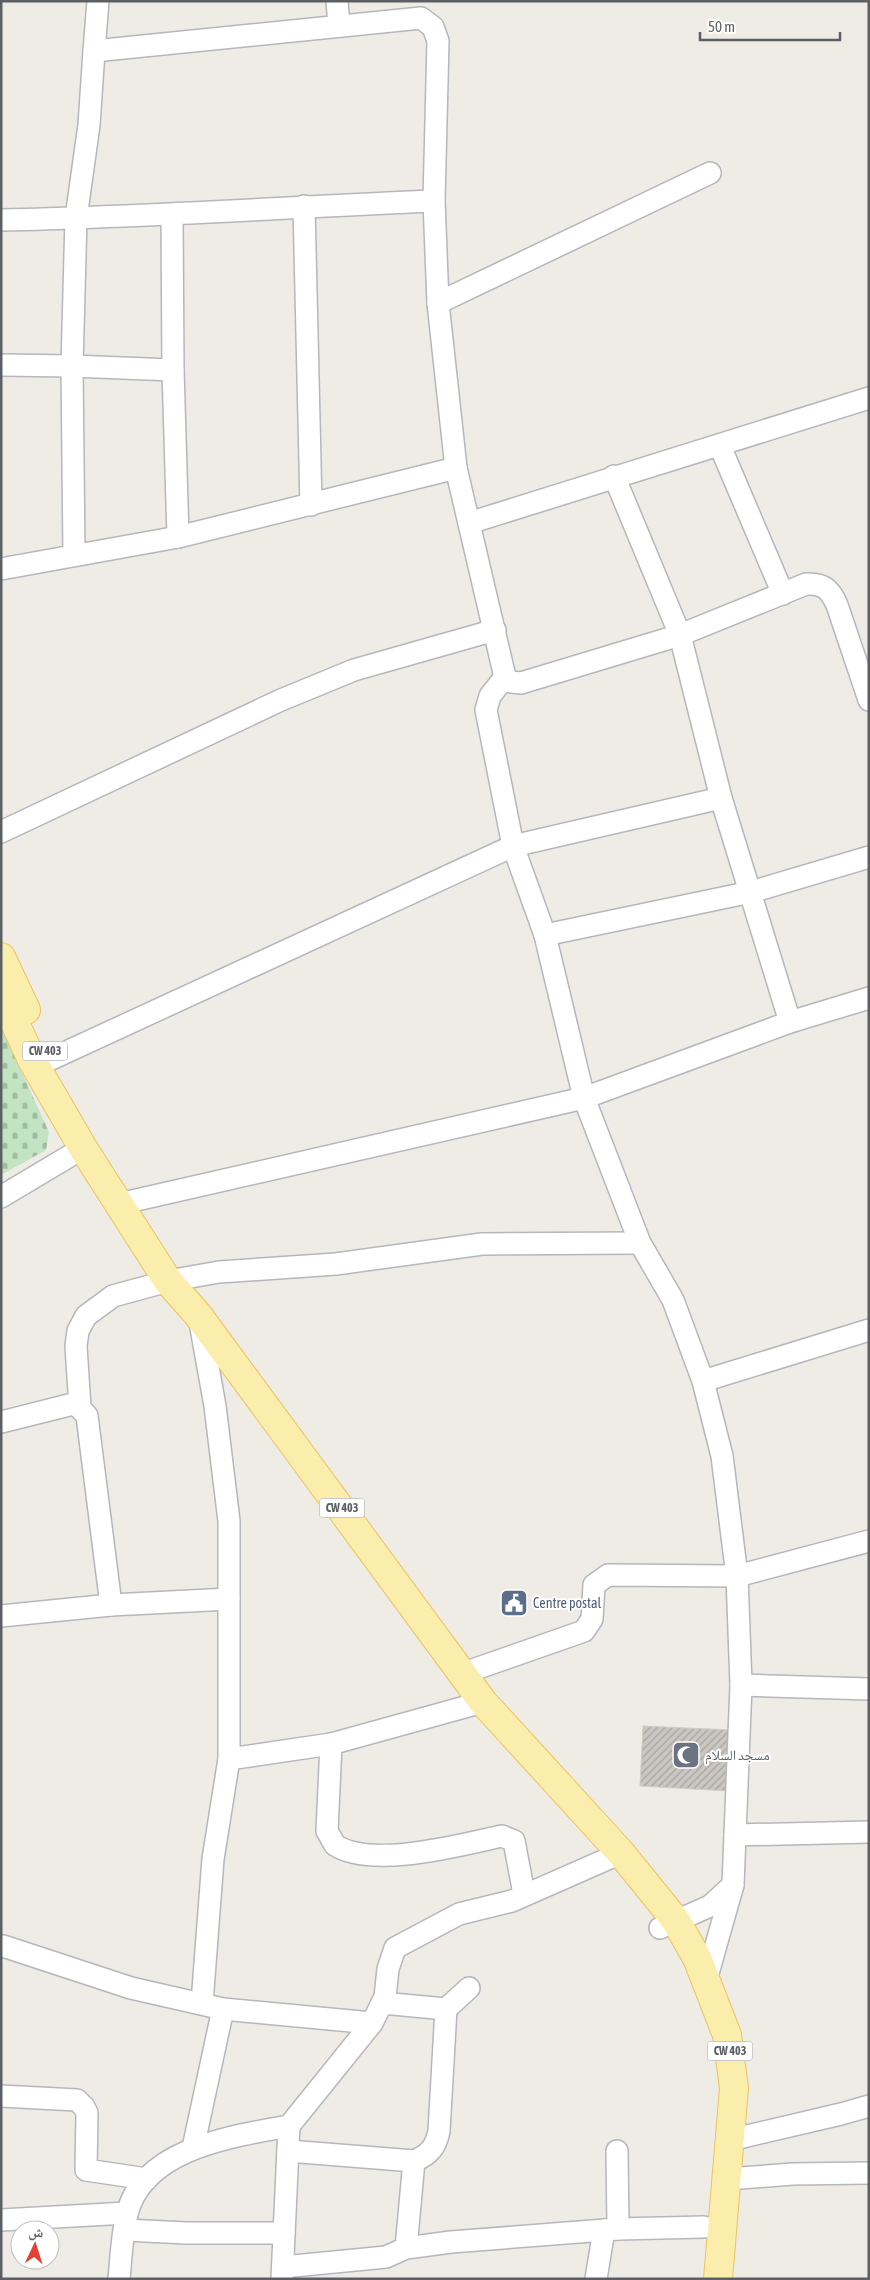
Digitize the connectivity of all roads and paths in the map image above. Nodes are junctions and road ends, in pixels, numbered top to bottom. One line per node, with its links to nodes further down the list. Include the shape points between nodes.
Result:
1 (98, 1): 4 (street)
2 (337, 1): 3 (street)
3 (339, 26): 4 (street); 6 (street, via 421,18 433,27 438,41)
4 (94, 51): 9 (street, via 89,125)
5 (710, 173): 11 (street)
6 (434, 201): 7 (street); 11 (street)
7 (304, 206): 8 (street); 19 (street)
8 (172, 215): 9 (street); 14 (street)
9 (76, 218): 10 (street); 13 (street)
10 (1, 220)
11 (438, 303): 17 (street)
12 (1, 365): 13 (street)
13 (72, 366): 14 (street); 22 (street)
14 (174, 370): 21 (street)
15 (869, 398): 16 (street)
16 (720, 446): 18 (street); 24 (street)
17 (456, 468): 19 (street); 20 (street)
18 (614, 476): 20 (street); 26 (street)
19 (311, 505): 21 (street)
20 (469, 523): 25 (street)
21 (178, 538): 22 (street)
22 (74, 555): 23 (street)
23 (2, 571)
24 (783, 594): 26 (street); 28 (street, via 816,583 831,592)
25 (495, 630): 27 (street); 30 (street, via 354,670 281,700)
26 (680, 635): 27 (street, via 521,683 511,682); 29 (street)
27 (505, 677): 31 (street, via 490,696 486,710)
28 (869, 700)
29 (721, 798): 31 (street); 33 (street)
30 (1, 832)
31 (512, 846): 34 (street); 39 (street)
32 (869, 857): 33 (street)
33 (751, 892): 34 (street); 38 (street)
34 (545, 935): 40 (street)
35 (1, 957): 39 (main road, CW 403)
36 (1, 993): 41 (main road, CW 403, via 32,1060)
37 (869, 998): 38 (street)
38 (790, 1022): 40 (street)
39 (49, 1060): 41 (main road, CW 403)
40 (584, 1098): 43 (street); 44 (street)
41 (83, 1148): 42 (street); 43 (main road, CW 403)
42 (1, 1197)
43 (119, 1204): 45 (main road, CW 403)
44 (640, 1243): 45 (street, via 482,1244 393,1258 219,1272); 48 (street, via 672,1300)
45 (168, 1281): 46 (main road, CW 403); 49 (street, via 113,1296 86,1316 78,1331 76,1346)
46 (198, 1315): 53 (street, via 215,1406 229,1521); 56 (main road, CW 403)
47 (869, 1330): 48 (street)
48 (703, 1381): 52 (street, via 722,1456)
49 (80, 1408): 50 (street, via 73,1404); 54 (street, via 87,1416)
50 (1, 1422)
51 (869, 1541): 52 (street)
52 (737, 1576): 56 (street, via 608,1574 594,1585 592,1619 584,1631); 57 (street)
53 (229, 1599): 54 (street); 61 (street)
54 (111, 1605): 55 (street)
55 (1, 1616)
56 (464, 1673): 59 (main road, CW 403)
57 (741, 1685): 58 (street); 63 (street)
58 (869, 1689)
59 (483, 1702): 60 (street); 64 (main road, CW 403)
60 (331, 1744): 61 (street); 66 (street, via 327,1830 335,1845 382,1856 508,1837 514,1841)
61 (228, 1759): 71 (street, via 213,1860)
62 (869, 1832): 63 (street)
63 (736, 1834): 65 (street)
64 (621, 1853): 66 (street); 67 (main road, CW 403)
65 (733, 1885): 67 (street, via 710,1906); 70 (street)
66 (524, 1894): 72 (street, via 512,1901 460,1914 394,1948)
67 (668, 1924): 70 (main road, CW 403, via 697,1958)
68 (3, 1946): 71 (street, via 131,1988)
69 (469, 1988): 74 (street)
70 (703, 1990): 79 (main road, CW 403, via 727,2035 734,2088); 89 (main road, CW 403, via 719,2066)
71 (202, 2003): 73 (street)
72 (382, 2003): 74 (street); 75 (street)
73 (223, 2008): 75 (street); 80 (street)
74 (446, 2009): 83 (street, via 439,2131 435,2146 424,2157)
75 (372, 2023): 78 (street)
76 (1, 2096): 85 (street, via 77,2100 87,2114 86,2170)
77 (869, 2106): 79 (street)
78 (289, 2126): 80 (street); 81 (street)
79 (730, 2140): 86 (main road, CW 403)
80 (193, 2148): 85 (street)
81 (288, 2150): 83 (street); 91 (street)
82 (617, 2150): 90 (street)
83 (414, 2160): 92 (street)
84 (869, 2174): 86 (street)
85 (147, 2178): 88 (street)
86 (727, 2179): 97 (main road, CW 403)
87 (1, 2220): 88 (street)
88 (126, 2221): 91 (street, via 186,2233); 94 (street)
89 (704, 2227): 90 (street); 96 (main road, CW 403)
90 (611, 2229): 92 (street); 95 (street)
91 (284, 2233): 93 (street)
92 (406, 2248): 93 (street, via 379,2258)
93 (283, 2273)
94 (120, 2279)
95 (596, 2279)
96 (700, 2279)
97 (718, 2279)

